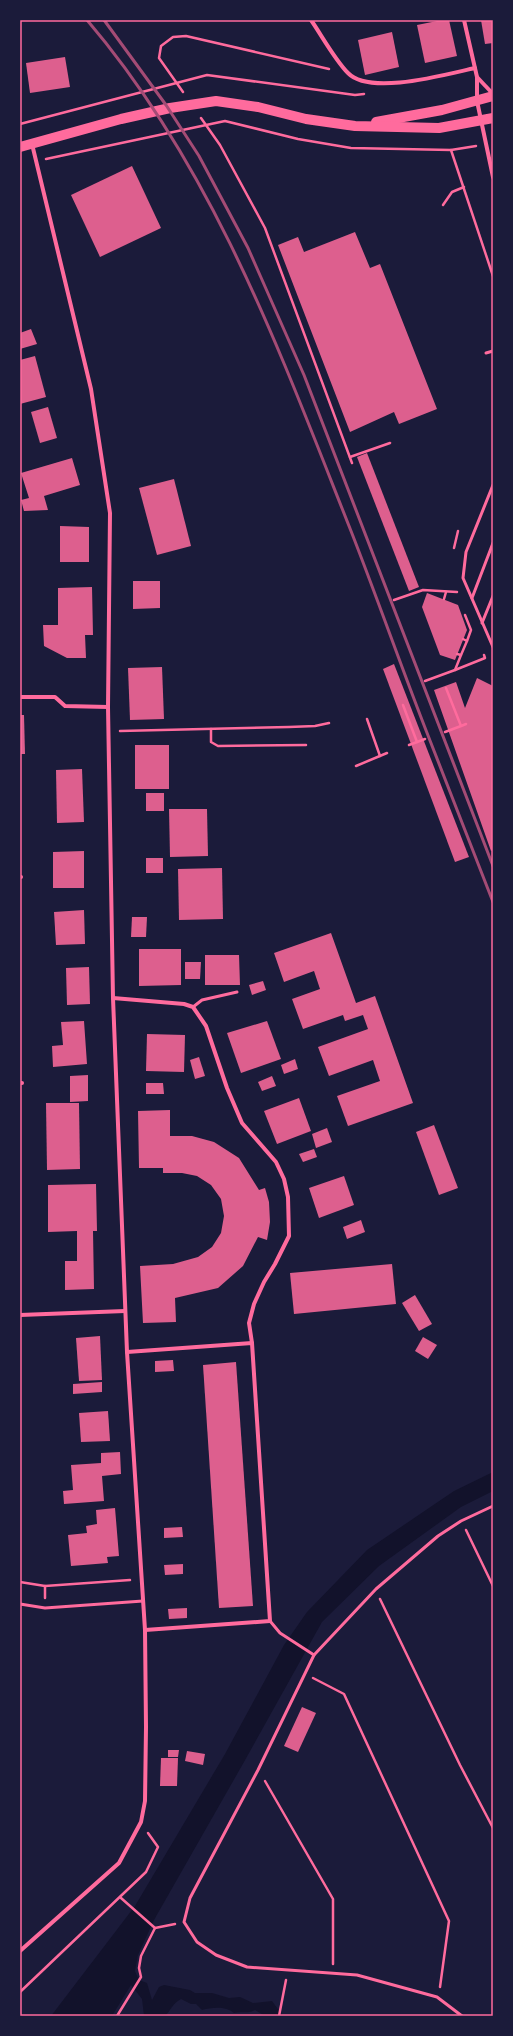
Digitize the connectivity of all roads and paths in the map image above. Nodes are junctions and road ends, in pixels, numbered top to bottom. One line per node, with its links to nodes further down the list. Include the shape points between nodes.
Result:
1 (311, 20): 5 (street)
2 (464, 20): 4 (street)
3 (159, 58): 5 (path, via 161,46 173,37 186,36)
4 (476, 68): 5 (street, via 409,82 365,83); 6 (street)
5 (348, 73)
6 (477, 77): 7 (street); 8 (street)
7 (493, 95): 8 (main road)
8 (477, 101): 10 (street); 11 (main road)
9 (493, 118): 10 (main road)
10 (481, 121): 11 (main road, via 439,128); 13 (street)
11 (355, 126): 12 (main road, via 216,101 128,117)
12 (32, 144): 15 (main road); 17 (street)
13 (485, 144): 16 (path); 18 (street)
14 (220, 145): 25 (path, via 265,228)
15 (20, 147)
16 (451, 150): 17 (path, via 351,148 298,139 225,121); 19 (path)
17 (36, 161): 48 (street, via 91,388 110,513)
18 (493, 177)
19 (464, 187): 20 (path, via 452,192); 21 (path)
20 (443, 205)
21 (493, 276)
22 (493, 351): 23 (lane)
23 (486, 353)
24 (390, 443): 25 (path)
25 (350, 458): 26 (path)
26 (352, 463)
27 (493, 485): 31 (lane, via 466,552 463,578)
28 (493, 543): 34 (lane)
29 (446, 592): 30 (path); 35 (path, via 423,590); 36 (path)
30 (458, 592): 31 (path); 33 (path)
31 (470, 593): 34 (lane)
32 (493, 596): 38 (lane)
33 (460, 598)
34 (472, 598): 38 (lane)
35 (394, 600)
36 (444, 600)
37 (464, 610): 40 (path, via 471,630)
38 (482, 623): 41 (lane)
39 (463, 639): 40 (path)
40 (467, 640): 43 (path)
41 (493, 646)
42 (484, 655): 43 (path, via 485,658)
43 (455, 670): 44 (path)
44 (425, 681)
45 (446, 688): 52 (path)
46 (20, 697): 48 (street, via 55,697 65,706)
47 (403, 705): 57 (path)
48 (108, 707): 54 (street)
49 (366, 719): 61 (path)
50 (329, 723): 53 (path, via 316,726)
51 (466, 724): 52 (path)
52 (461, 726): 55 (path)
53 (211, 729): 54 (path); 58 (path, via 211,742 218,746)
54 (108, 731): 64 (street)
55 (445, 732)
56 (425, 739): 57 (path)
57 (418, 742): 59 (path)
58 (306, 745)
59 (409, 746)
60 (387, 753): 61 (path)
61 (380, 756): 62 (path)
62 (356, 766)
63 (237, 992): 65 (lane, via 202,1000)
64 (113, 998): 65 (street); 66 (street)
65 (193, 1007): 68 (street, via 206,1026 242,1123 276,1162 284,1179 288,1197 289,1236 254,1304 250,1323)
66 (125, 1311): 67 (street); 69 (street)
67 (20, 1315)
68 (252, 1343): 69 (street); 78 (street)
69 (127, 1352): 72 (street)
70 (493, 1506): 71 (lane)
71 (461, 1521): 74 (path); 75 (lane, via 438,1536)
72 (141, 1579): 73 (path, via 45,1586); 76 (street)
73 (20, 1582)
74 (493, 1586)
75 (376, 1589): 80 (lane); 84 (path)
76 (143, 1601): 77 (lane, via 45,1608); 79 (street)
77 (20, 1604)
78 (270, 1621): 79 (street); 80 (lane, via 280,1633)
79 (145, 1630): 83 (street, via 145,1801)
80 (314, 1655): 81 (lane)
81 (305, 1674): 82 (lane); 92 (path, via 344,1694 449,1920 440,1986)
82 (258, 1770): 86 (lane, via 190,1898); 90 (path, via 332,1899)
83 (141, 1822): 85 (path, via 158,1847 146,1872); 88 (street, via 119,1862)
84 (493, 1828)
85 (120, 1898): 87 (path); 91 (path)
86 (184, 1922): 87 (path); 89 (lane, via 197,1942 216,1955 248,1968)
87 (155, 1928): 93 (path, via 141,1956 140,1977)
88 (20, 1951)
89 (288, 1971): 90 (lane); 94 (path)
90 (332, 1974): 92 (lane, via 357,1975)
91 (20, 1992)
92 (436, 1997): 95 (lane)
93 (117, 2016)
94 (279, 2016)
95 (462, 2016)

